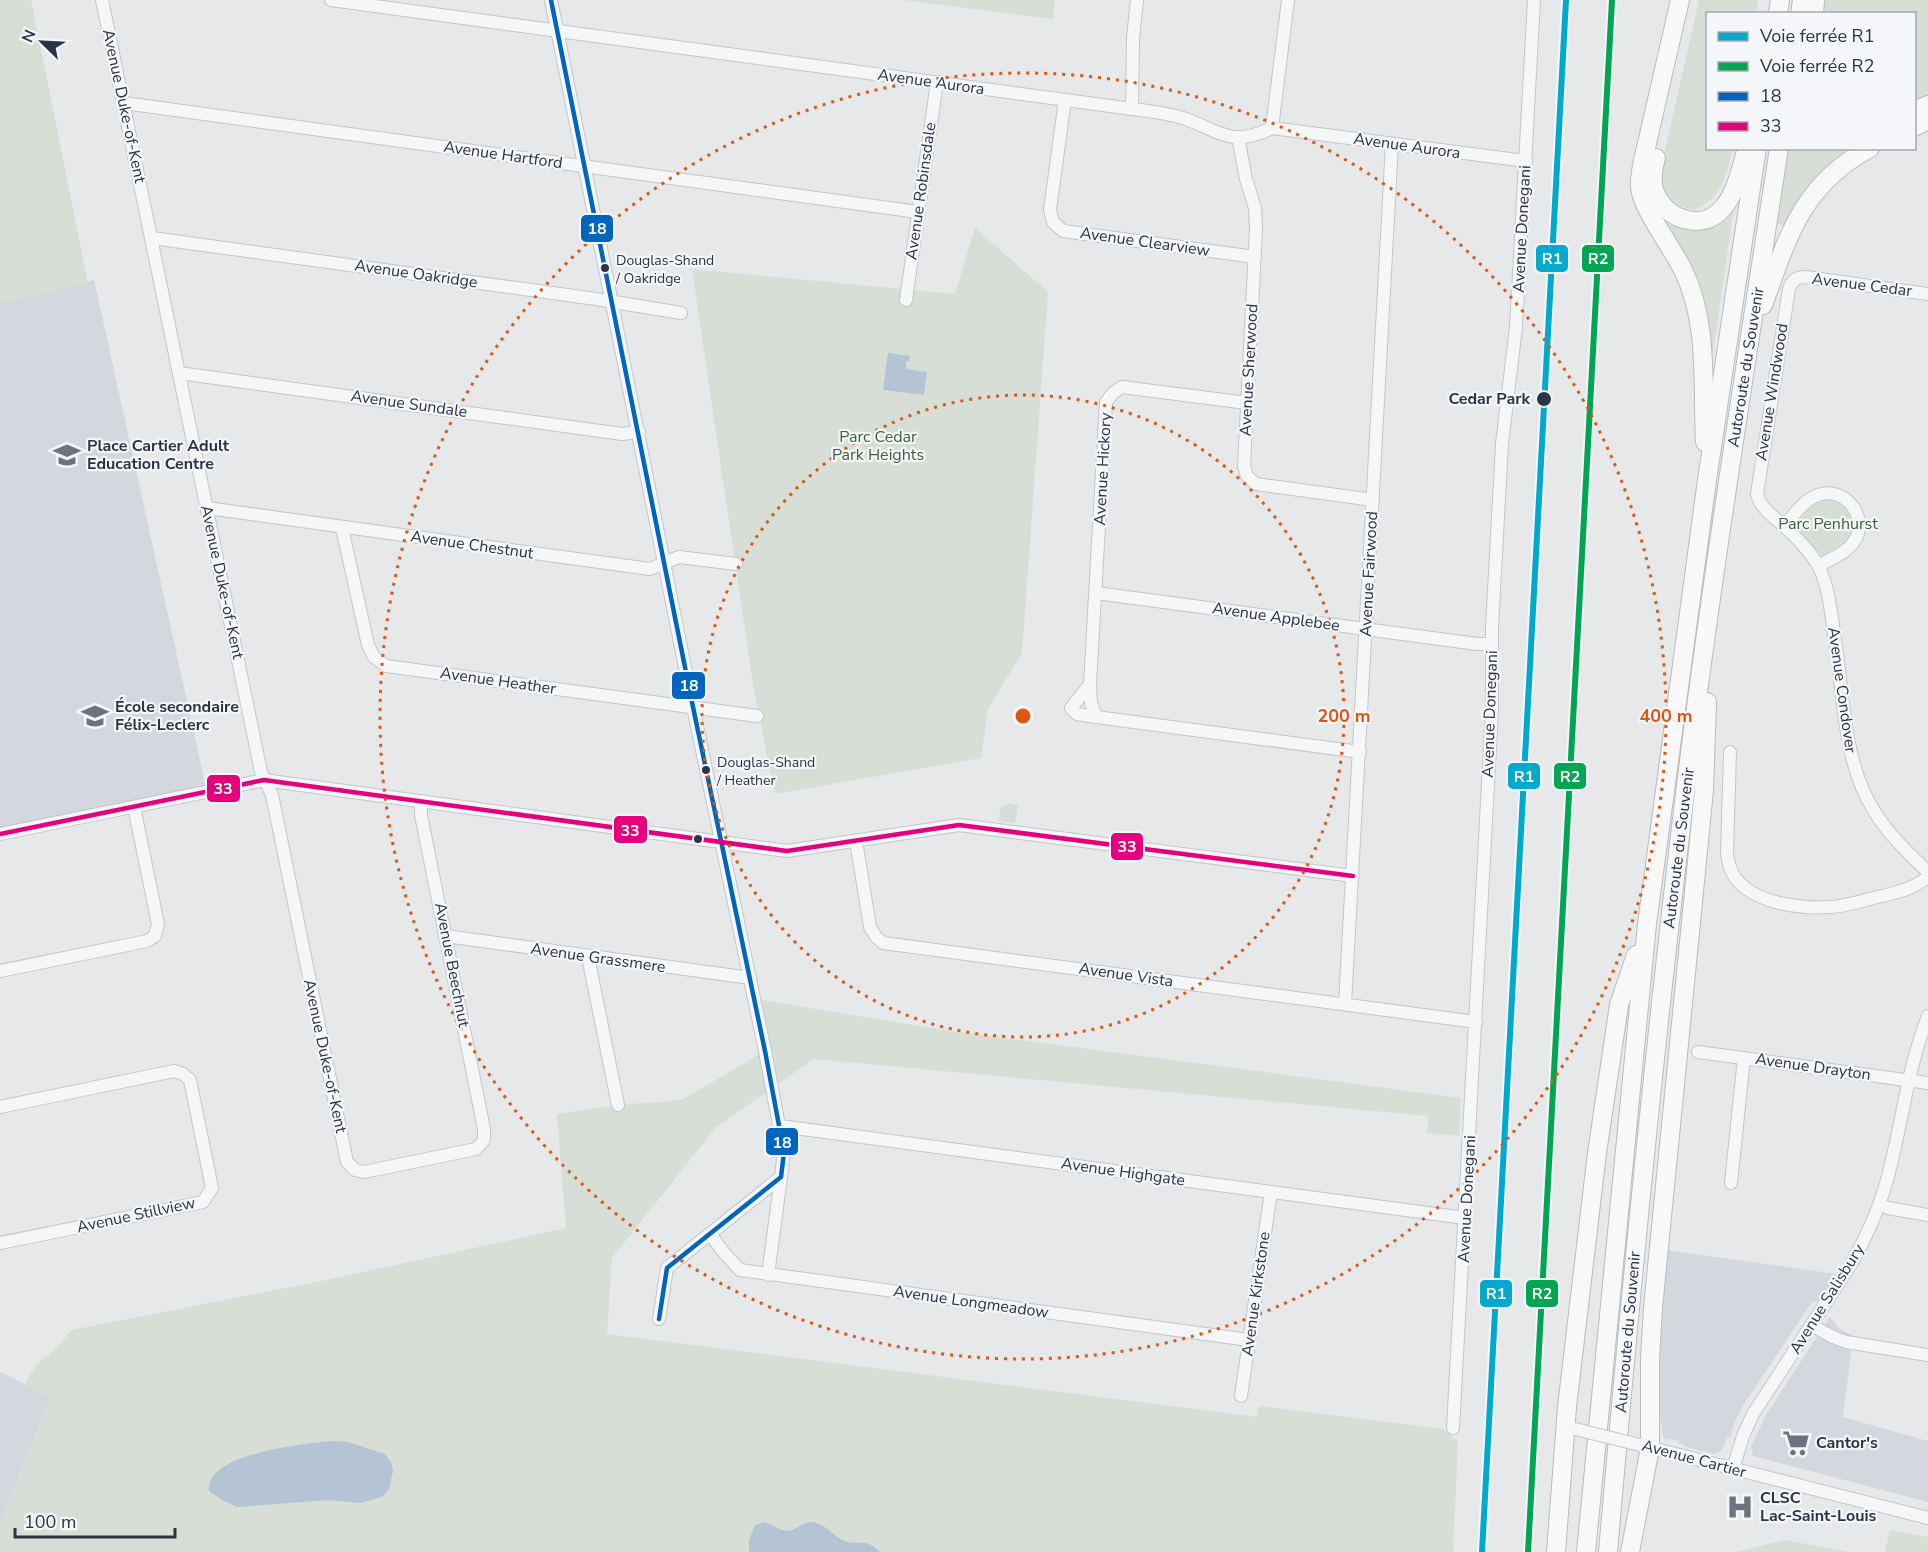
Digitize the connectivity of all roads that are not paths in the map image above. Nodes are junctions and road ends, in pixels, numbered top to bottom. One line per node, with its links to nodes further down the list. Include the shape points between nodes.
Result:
1 (102, 0): 12 (street, Avenue Duke-of-Kent)
2 (331, 0): 9 (street, Avenue Aurora)
3 (551, 0): 9 (street)
4 (1137, 0): 13 (street, via 1132,38)
5 (1288, 0): 14 (street)
6 (1534, 0): 21 (street, Avenue Donegani)
7 (1680, 0): 35 (highway, via 1640,183 1645,202 1684,272 1695,301 1701,341)
8 (1692, 0): 17 (highway, via 1653,172 1657,197 1682,219 1711,218 1730,197)
9 (558, 32): 10 (street, Avenue Aurora); 22 (street)
10 (937, 82): 11 (street, Avenue Aurora); 23 (street, Avenue Robinsdale)
11 (1065, 100): 13 (street, Avenue Aurora); 25 (street, Avenue Clearview, via 1050,210 1053,222 1063,231)
12 (124, 103): 22 (street, Avenue Hartford); 24 (street, Avenue Duke-of-Kent)
13 (1132, 109): 15 (street, Avenue Aurora, via 1181,117 1222,136)
14 (1272, 128): 15 (street, Avenue Aurora); 16 (street, Avenue Aurora)
15 (1238, 137): 25 (street, Avenue Sherwood, via 1255,208)
16 (1392, 144): 21 (street, Avenue Aurora); 36 (street, Avenue Fairwood)
17 (1746, 150)
18 (1757, 150): 35 (highway, Autoroute du Souvenir)
19 (1779, 150): 31 (highway, Autoroute du Souvenir)
20 (1867, 150): 31 (highway, via 1834,172 1804,207 1784,248)
21 (1526, 161): 47 (street, Avenue Donegani, via 1516,327 1502,444)
22 (585, 166): 23 (street, Avenue Hartford); 29 (street)
23 (918, 212): 28 (street, Avenue Robinsdale)
24 (152, 238): 29 (street, Avenue Oakridge); 32 (street, Avenue Duke-of-Kent)
25 (1255, 257): 33 (street, Avenue Sherwood)
26 (1796, 278): 27 (street, Avenue Cedar); 37 (street, Avenue Windwood, via 1789,289 1759,474 1757,494)
27 (1928, 294)
28 (906, 300)
29 (612, 302): 30 (street, Avenue Oakridge); 34 (street)
30 (681, 313)
31 (1750, 343): 45 (highway, Autoroute du Souvenir)
32 (179, 373): 34 (street, Avenue Sundale, via 622,434); 38 (street, Avenue Duke-of-Kent)
33 (1247, 403): 36 (street, Avenue Sherwood, via 1244,466 1247,476 1256,484); 44 (street, Avenue Hickory, via 1122,387 1113,393 1106,402)
34 (639, 432): 41 (street)
35 (1707, 480): 62 (highway, Autoroute du Souvenir)
36 (1373, 500): 46 (street, Avenue Fairwood)
37 (1762, 507): 39 (street, Avenue Condover)
38 (207, 508): 40 (street, Avenue Chestnut); 54 (street, Avenue Duke-of-Kent)
39 (1784, 526): 43 (street, Avenue Condover); 43 (street, via 1809,500 1822,494 1835,494 1853,507 1859,521 1854,542)
40 (342, 528): 41 (street, Avenue Chestnut, via 650,569); 49 (street, Avenue Heather, via 368,645 374,657 386,666)
41 (665, 564): 42 (street, Avenue Chestnut, via 679,557); 49 (street)
42 (736, 564)
43 (1818, 566): 60 (street, Avenue Condover, via 1832,619 1850,746 1859,780 1880,820)
44 (1096, 593): 46 (street, Avenue Applebee); 48 (street, Avenue Hickory)
45 (1709, 616): 94 (highway, via 1706,770 1653,1308); 99 (highway, Autoroute du Souvenir, via 1665,963)
46 (1367, 629): 47 (street, Avenue Applebee); 52 (street, Avenue Fairwood)
47 (1492, 644): 69 (street, Avenue Donegani)
48 (1090, 684): 51 (street, Avenue Hickory); 51 (street, via 1071,708 1077,714)
49 (693, 707): 50 (street, Avenue Heather); 59 (street)
50 (757, 716)
51 (1096, 717): 52 (street)
52 (1360, 752): 61 (street, Avenue Fairwood)
53 (1730, 752): 60 (street, via 1727,853 1735,877 1749,890 1807,907 1830,907 1906,890)
54 (264, 780): 55 (street); 56 (street); 77 (street, Avenue Duke-of-Kent, via 272,795 347,1162 364,1172 476,1149 484,1140)
55 (420, 801): 59 (street); 63 (street, Avenue Beechnut)
56 (134, 807): 57 (street); 65 (street, via 158,924 155,936 147,941)
57 (0, 834)
58 (856, 841): 59 (street, via 787,851); 61 (street, via 962,825); 67 (street, Avenue Vista, via 870,927 883,943)
59 (723, 842): 66 (street)
60 (1928, 874)
61 (1353, 876): 67 (street, Avenue Fairwood)
62 (1647, 924): 93 (highway, via 1618,1005 1593,1185); 98 (highway, Autoroute du Souvenir)
63 (446, 936): 64 (street, Avenue Grassmere); 77 (street, Avenue Beechnut)
64 (588, 957): 66 (street, Avenue Grassmere); 74 (street)
65 (0, 971)
66 (750, 978): 76 (street)
67 (1345, 1004): 69 (street, Avenue Vista)
68 (1928, 1016): 72 (street, Avenue Salisbury)
69 (1476, 1022): 83 (street, Avenue Donegani)
70 (1698, 1052): 71 (street, Avenue Drayton)
71 (1744, 1058): 72 (street, Avenue Drayton); 79 (street)
72 (1909, 1080): 73 (street, Avenue Drayton); 81 (street, Avenue Salisbury)
73 (1928, 1083)
74 (618, 1105)
75 (0, 1107): 85 (street, Avenue Stillview, via 174,1071 183,1074 190,1080 212,1188 203,1202)
76 (780, 1126): 78 (street, via 784,1152); 80 (street, Avenue Highgate)
77 (484, 1129)
78 (781, 1178): 84 (street); 86 (street)
79 (1731, 1183)
80 (1271, 1192): 83 (street, Avenue Highgate); 89 (street, Avenue Kirkstone)
81 (1879, 1204): 82 (street); 88 (street, Avenue Salisbury, via 1851,1264)
82 (1928, 1215)
83 (1465, 1218): 92 (street, Avenue Donegani)
84 (710, 1234): 86 (street, Avenue Longmeadow, via 740,1270); 87 (street, via 667,1268)
85 (0, 1243)
86 (768, 1275): 89 (street, Avenue Longmeadow)
87 (659, 1318)
88 (1812, 1325): 90 (street, via 1846,1342); 95 (street, Avenue Salisbury, via 1750,1420)
89 (1249, 1340): 91 (street, Avenue Kirkstone)
90 (1928, 1355)
91 (1242, 1396)
92 (1454, 1428)
93 (1570, 1428): 94 (street, Avenue Cartier, bridge); 97 (highway)
94 (1645, 1446): 95 (street, Avenue Cartier); 100 (highway)
95 (1733, 1469): 96 (street, Avenue Cartier)
96 (1928, 1518)
97 (1556, 1552)
98 (1586, 1552)
99 (1608, 1552)
100 (1630, 1552)

